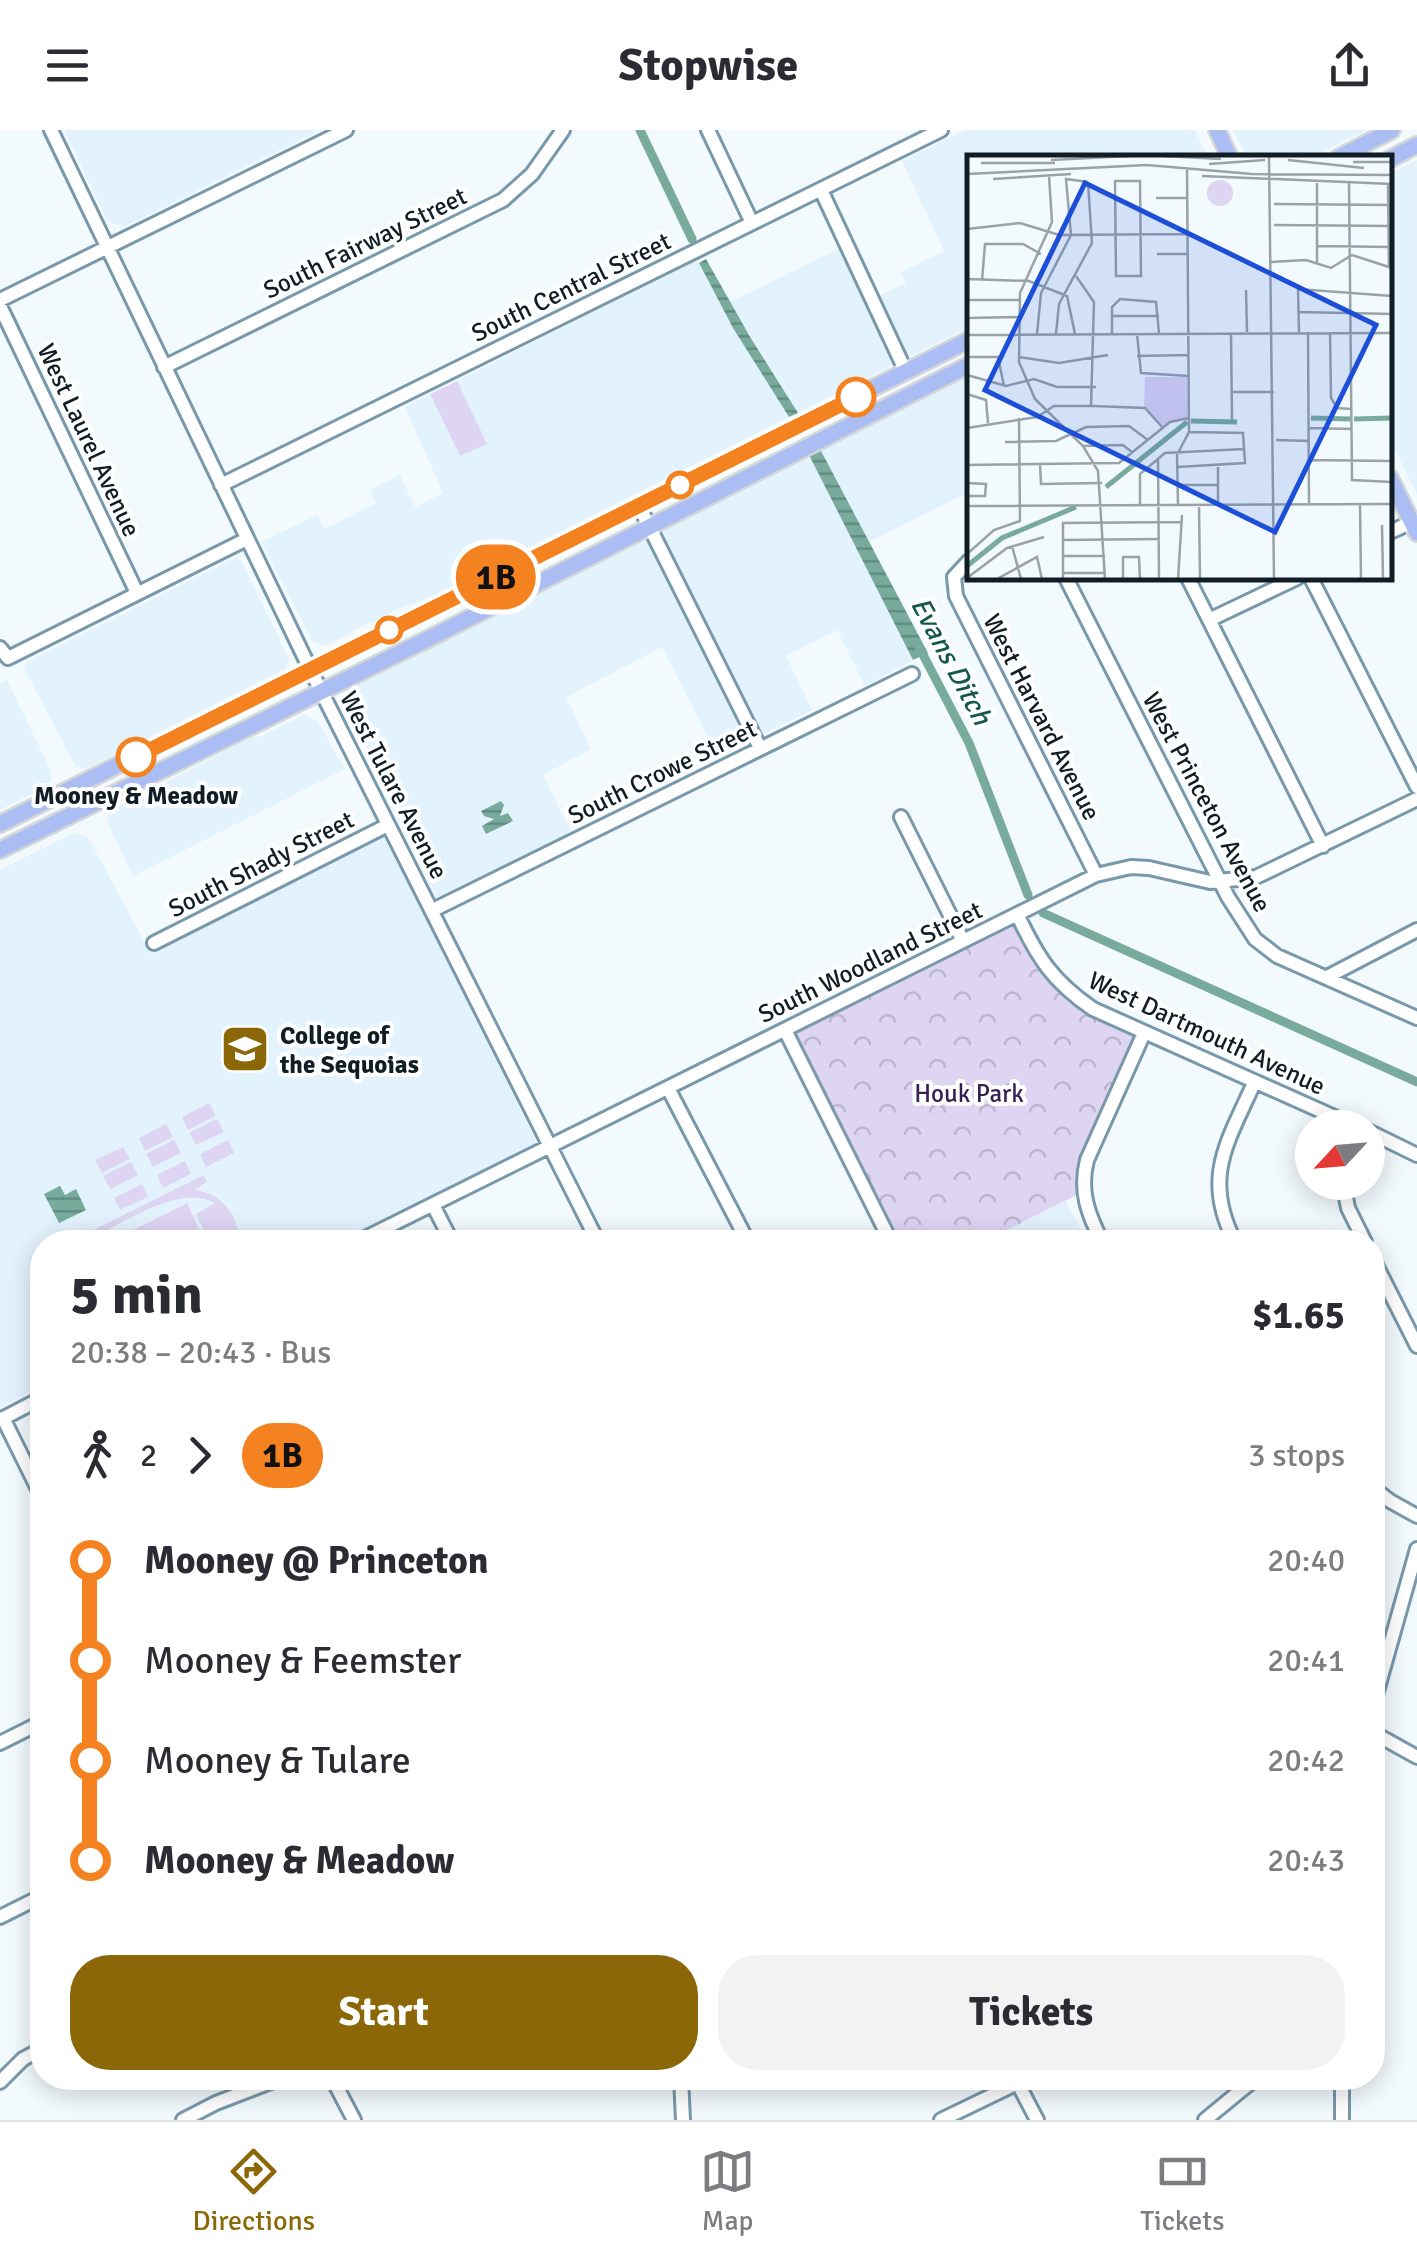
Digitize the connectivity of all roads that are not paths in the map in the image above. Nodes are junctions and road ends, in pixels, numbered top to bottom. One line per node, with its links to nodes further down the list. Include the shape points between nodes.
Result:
1 (50, 130): 14 (street, West Tulare Avenue)
2 (346, 130): 14 (street)
3 (563, 130): 19 (street, South Fairway Street, via 532,174 502,200)
4 (708, 130): 13 (street)
5 (1217, 130): 9 (main road)
6 (1392, 130): 10 (main road)
7 (932, 132): 12 (street, South Central Street)
8 (1417, 145): 11 (main road)
9 (1229, 155)
10 (1344, 155)
11 (1392, 159)
12 (820, 190): 13 (street, South Central Street); 20 (street)
13 (752, 223): 24 (street, South Central Street)
14 (107, 248): 15 (street); 19 (street, West Tulare Avenue)
15 (0, 303): 34 (street, West Laurel Avenue)
16 (967, 342): 20 (main road)
17 (967, 352): 21 (main road, via 926,374)
18 (967, 366): 21 (main road)
19 (164, 367): 24 (street, West Tulare Avenue)
20 (906, 372): 22 (main road, via 902,388 836,420); 25 (main road)
21 (921, 389): 22 (main road)
22 (768, 466): 26 (main road)
23 (1392, 482): 27 (main road)
24 (220, 484): 28 (street, West Tulare Avenue)
25 (639, 506): 26 (street); 37 (main road)
26 (649, 526): 39 (main road); 40 (street)
27 (1414, 527)
28 (247, 539): 34 (street); 37 (street, West Tulare Avenue)
29 (967, 562): 48 (street, West Harvard Avenue, via 954,578 956,596)
30 (1067, 580): 49 (street, West Princeton Avenue)
31 (1189, 580): 35 (street)
32 (1293, 580): 35 (street)
33 (1312, 580): 41 (street)
34 (136, 592): 36 (street)
35 (1209, 620): 46 (street)
36 (4, 653)
37 (310, 669): 39 (street, West Tulare Avenue); 44 (main road)
38 (912, 674): 40 (street, South Crowe Street)
39 (321, 691): 45 (street, West Tulare Avenue); 47 (main road)
40 (760, 748): 50 (street, South Crowe Street)
41 (1417, 786)
42 (1417, 799): 46 (street, South Woodland Street)
43 (901, 817): 53 (street)
44 (0, 824)
45 (388, 825): 50 (street, West Tulare Avenue); 54 (street, South Shady Street)
46 (1323, 846): 49 (street, South Woodland Street, via 1268,873)
47 (0, 850)
48 (1096, 875): 49 (street, South Woodland Street, via 1132,867); 51 (street, South Woodland Street)
49 (1220, 882): 55 (street, West Princeton Avenue, via 1255,939)
50 (433, 910): 63 (street, West Tulare Avenue)
51 (1017, 914): 53 (street, South Woodland Street); 58 (street, West Dartmouth Avenue, via 1057,981 1093,1009)
52 (1417, 930): 55 (street)
53 (963, 941): 57 (street, South Woodland Street)
54 (154, 943)
55 (1327, 977): 56 (street, West Princeton Avenue)
56 (1417, 1018)
57 (785, 1030): 60 (street, South Woodland Street); 71 (street)
58 (1144, 1032): 59 (street, West Dartmouth Avenue); 72 (street, via 1082,1178)
59 (1254, 1083): 61 (street, West Dartmouth Avenue); 73 (street, via 1221,1157 1218,1202)
60 (668, 1088): 63 (street, South Woodland Street); 70 (street)
61 (1316, 1110)
62 (1385, 1140): 64 (street)
63 (550, 1147): 66 (street, South Woodland Street); 69 (street, West Tulare Avenue)
64 (1417, 1155)
65 (1346, 1200): 74 (street)
66 (433, 1206): 67 (street, South Woodland Street); 68 (street)
67 (382, 1230)
68 (446, 1230)
69 (592, 1230)
70 (742, 1230)
71 (885, 1230)
72 (1097, 1230)
73 (1230, 1230)
74 (1359, 1230)
75 (1385, 1283): 76 (street)
76 (1417, 1346)
77 (30, 1404): 78 (street)
78 (2, 1419): 79 (street)
79 (30, 1474)
80 (1385, 1498): 81 (street)
81 (1417, 1516)
82 (1417, 1549): 83 (street)
83 (1385, 1663)
84 (30, 1728): 86 (street)
85 (1385, 1739): 87 (street)
86 (0, 1743)
87 (1417, 1757)
88 (30, 1902): 89 (street)
89 (0, 1917)
90 (30, 2056): 91 (street)
91 (0, 2082)
92 (248, 2090): 99 (street)
93 (338, 2090): 100 (street)
94 (682, 2090): 101 (street)
95 (999, 2090): 102 (street)
96 (1025, 2090): 103 (street)
97 (1242, 2090): 104 (street)
98 (1342, 2090): 105 (street)
99 (183, 2120)
100 (354, 2120)
101 (683, 2120)
102 (942, 2120)
103 (1037, 2120)
104 (1206, 2120)
105 (1342, 2120)

